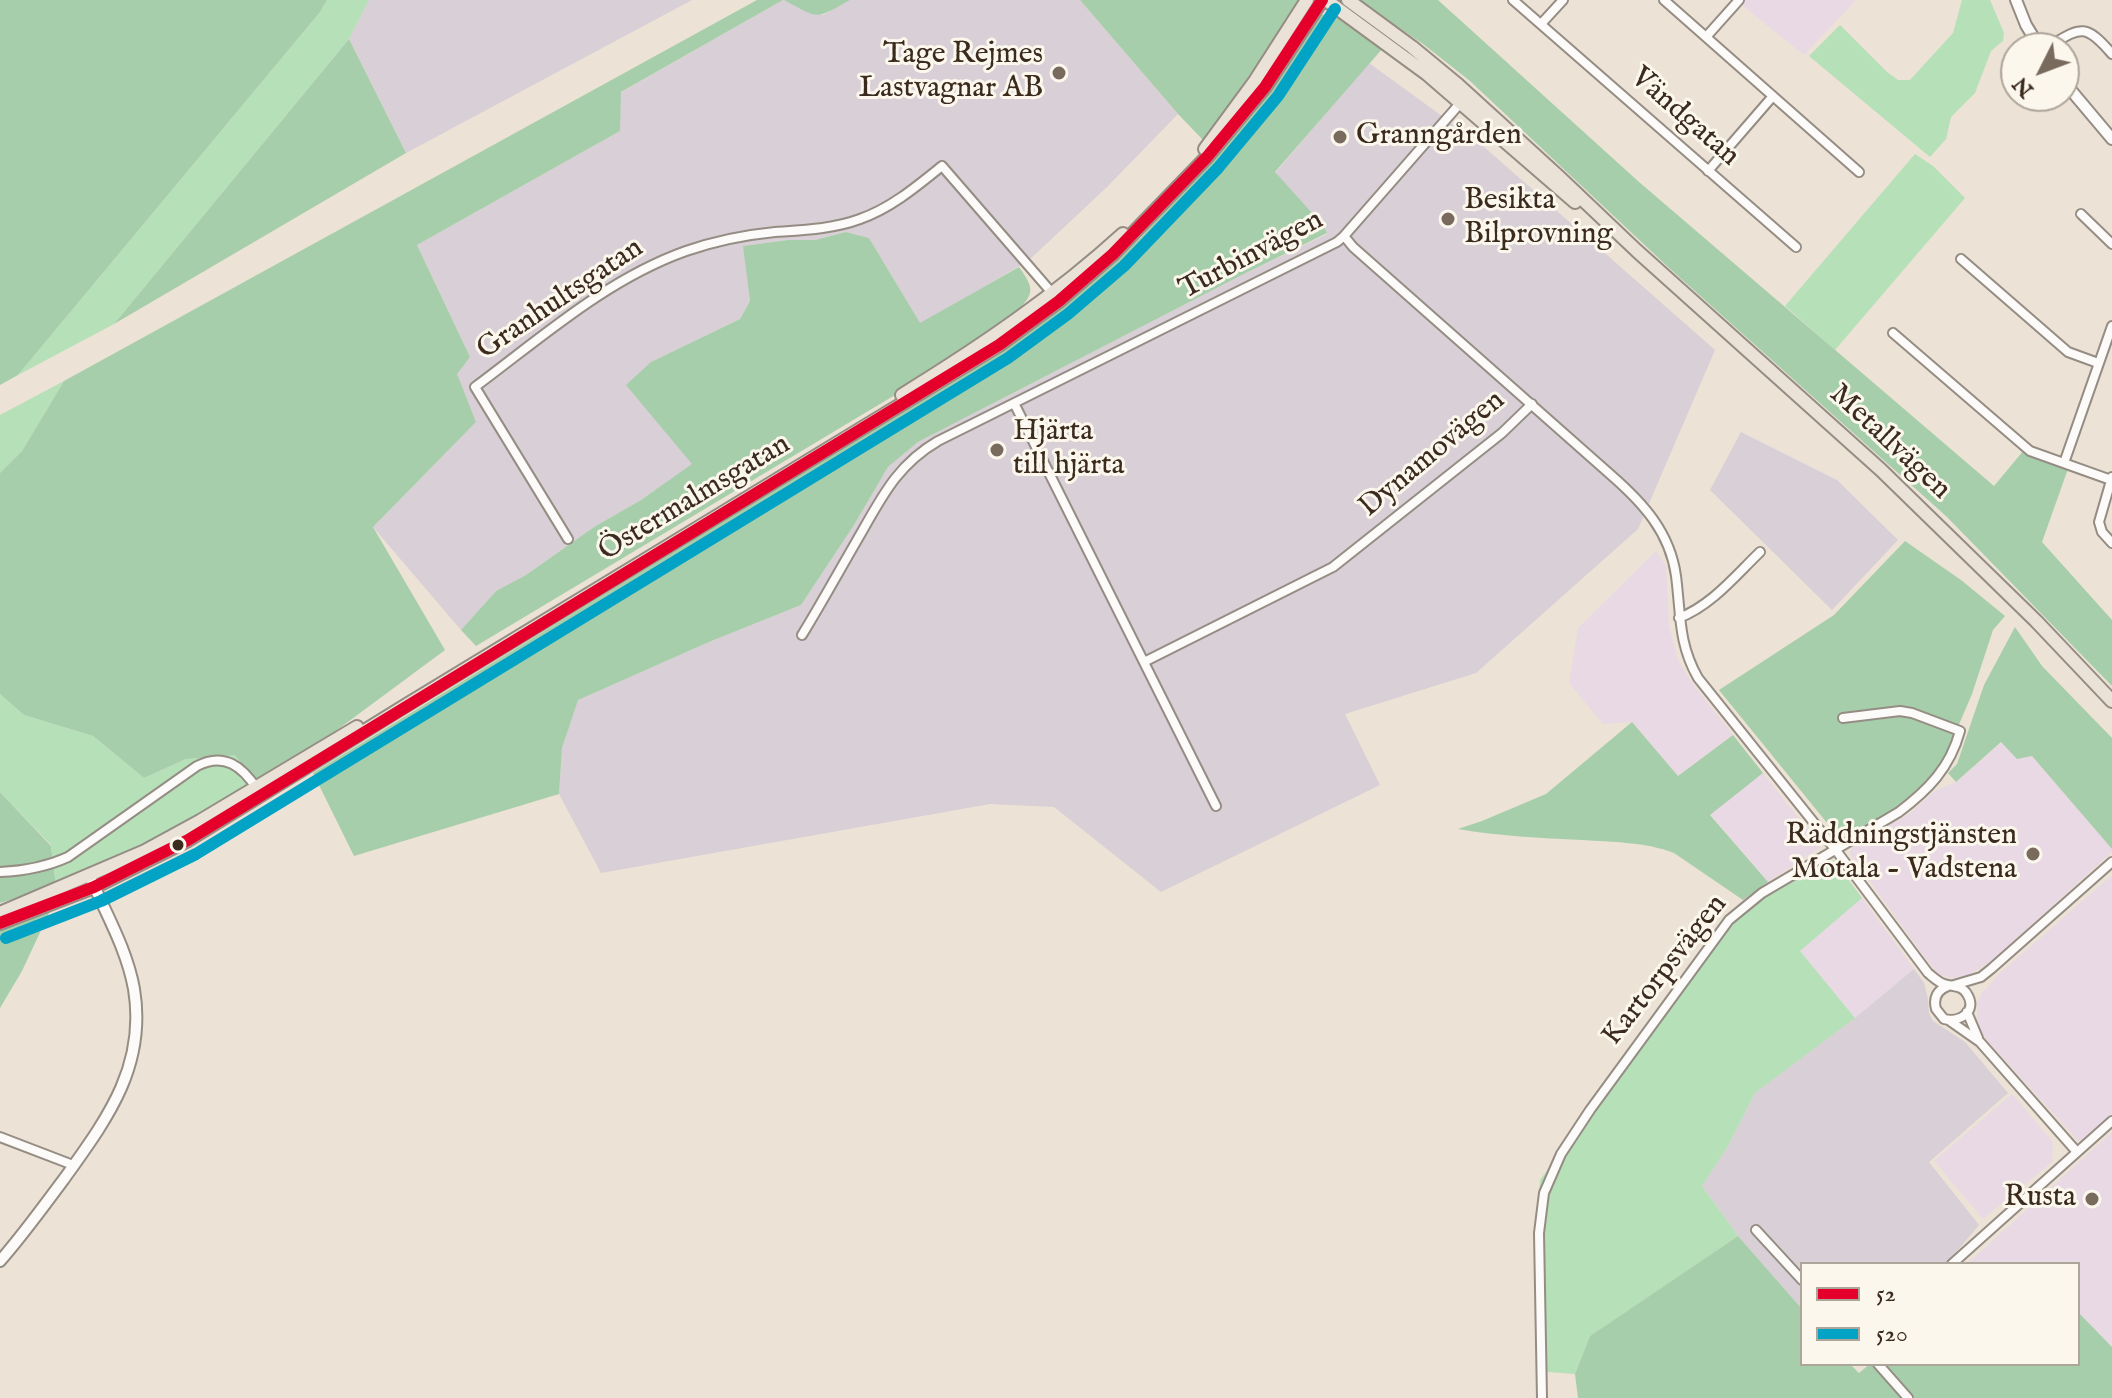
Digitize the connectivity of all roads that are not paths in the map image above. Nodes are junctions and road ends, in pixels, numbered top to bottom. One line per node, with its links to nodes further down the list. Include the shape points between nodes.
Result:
1 (1307, 0): 25 (main road, Östermalmsgatan, via 1202,152)
2 (1324, 0): 15 (main road, Metallvägen); 25 (main road, Östermalmsgatan, via 1226,136 1124,243)
3 (1348, 0): 15 (main road, Metallvägen, via 1423,56)
4 (1513, 0): 9 (street, Vändgatan)
5 (1563, 0): 9 (street)
6 (1664, 0): 12 (street)
7 (1739, 0): 12 (street)
8 (2016, 0): 10 (street)
9 (1541, 24): 18 (street, Vändgatan)
10 (2031, 32)
11 (2074, 32): 13 (street, via 2097,37)
12 (1706, 37): 14 (street)
13 (2112, 54)
14 (1773, 96): 18 (street); 19 (street)
15 (1465, 98): 21 (street, Turbinvägen); 39 (main road, Metallvägen, via 1881,470)
16 (2080, 101): 17 (street)
17 (2112, 139)
18 (1708, 171): 23 (street, Vändgatan)
19 (1859, 172)
20 (2081, 214): 22 (street)
21 (1344, 236): 29 (street, Turbinvägen); 30 (street, Dynamovägen)
22 (2112, 244)
23 (1796, 247)
24 (1961, 259): 28 (street, via 2068,352)
25 (1055, 297): 33 (street, Granhultsgatan, via 942,166 896,201 857,220 726,239 650,267 570,316 475,387); 43 (main road, Östermalmsgatan)
26 (2112, 326): 28 (street)
27 (1893, 333): 31 (street, via 2030,451)
28 (2098, 363): 31 (street)
29 (1014, 403): 37 (street, Turbinvägen, via 938,441 904,466); 38 (street)
30 (1532, 404): 36 (street, via 1654,518 1673,560); 38 (street, Dynamovägen, via 1333,567)
31 (2064, 463): 32 (street)
32 (2112, 478): 34 (street, via 2099,522)
33 (568, 539)
34 (2112, 543)
35 (1760, 552): 36 (street, via 1711,599)
36 (1679, 618): 45 (street, via 1684,648 1698,678)
37 (802, 635)
38 (1144, 662): 44 (street)
39 (2097, 683): 40 (main road, Metallvägen); 41 (main road, Metallvägen)
40 (2112, 695)
41 (2112, 701)
42 (1843, 718): 45 (street, Kartorpsvägen, via 1900,711 1960,731 1944,769 1922,794)
43 (259, 792): 47 (street, via 232,763 209,761 68,857 47,866); 48 (main road, Östermalmsgatan)
44 (1216, 806)
45 (1835, 849): 51 (street); 68 (street, Kartorpsvägen, via 1762,893 1729,920 1553,1167 1540,1221)
46 (2112, 862): 52 (street)
47 (0, 872)
48 (92, 882): 49 (main road, Östermalmsgatan); 50 (main road, Östermalmsgatan); 62 (street, via 127,962 136,1030 119,1096)
49 (0, 913)
50 (0, 923)
51 (1928, 973): 53 (street); 54 (street)
52 (1981, 977): 53 (street); 55 (street)
53 (1951, 985): 54 (street); 55 (street, via 1962,988)
54 (1936, 995): 57 (street, via 1936,1009)
55 (1970, 999): 56 (street)
56 (1967, 1012): 57 (street); 58 (street)
57 (1948, 1020): 58 (street)
58 (1980, 1042): 61 (street)
59 (2112, 1121): 61 (street)
60 (0, 1137): 62 (street)
61 (2077, 1152): 65 (street)
62 (73, 1165): 64 (street)
63 (1756, 1230): 66 (street)
64 (0, 1261)
65 (1954, 1262)
66 (1800, 1278)
67 (1880, 1366): 69 (street)
68 (1542, 1398)
69 (1908, 1398)

